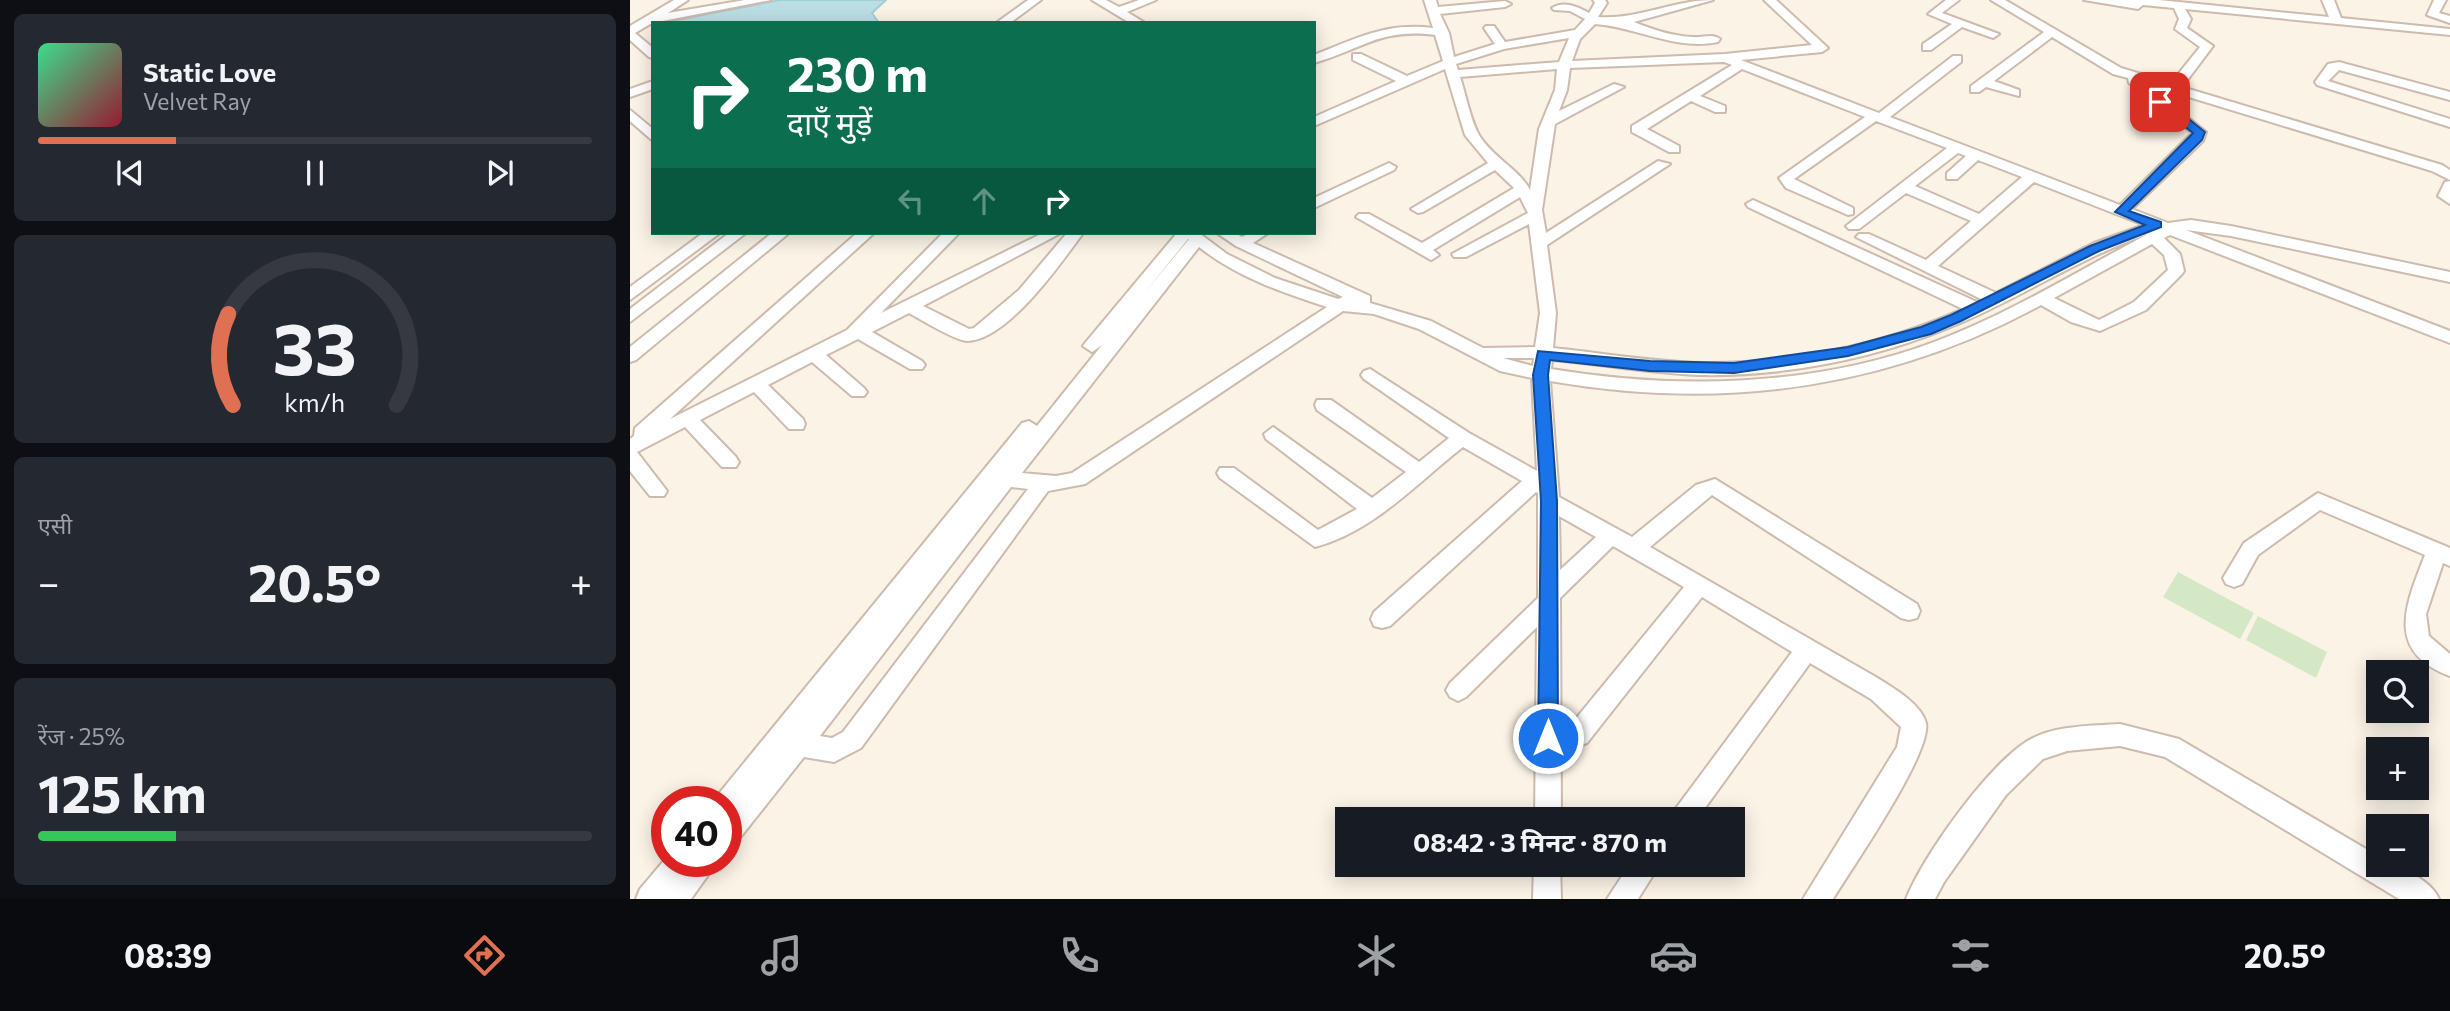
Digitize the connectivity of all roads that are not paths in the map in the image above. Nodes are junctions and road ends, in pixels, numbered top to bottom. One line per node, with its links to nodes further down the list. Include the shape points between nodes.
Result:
1 (672, 0): 28 (street)
2 (682, 0): 28 (street)
3 (765, 0): 28 (street)
4 (1035, 0): 30 (street)
5 (1098, 0): 26 (street)
6 (1150, 0): 26 (street)
7 (1461, 0): 23 (street)
8 (1599, 0): 27 (street)
9 (1707, 0): 33 (street)
10 (1770, 0): 49 (street, via 1822,48)
11 (1953, 0): 34 (street, via 1934,14)
12 (1997, 0): 36 (street)
13 (2090, 0): 20 (street)
14 (2125, 0): 20 (street)
15 (2216, 0): 16 (street)
16 (2231, 0)
17 (2328, 0): 32 (street)
18 (2337, 0): 32 (street)
19 (2440, 0): 29 (street, via 2433,15)
20 (2152, 3): 25 (street); 32 (street)
21 (1505, 4): 23 (street)
22 (650, 5): 28 (street)
23 (1432, 5): 38 (street)
24 (1558, 8): 27 (street, via 1572,8)
25 (2179, 9): 32 (street); 58 (street, via 2185,19 2181,29 2207,46)
26 (1118, 11): 31 (street)
27 (1591, 19): 33 (street); 39 (street)
28 (636, 20): 37 (street)
29 (2450, 20)
30 (1005, 21)
31 (1136, 21)
32 (2343, 21): 41 (street)
33 (1622, 22): 42 (street, via 1660,36)
34 (1960, 23): 40 (street); 45 (street)
35 (1490, 29): 44 (street)
36 (2053, 31): 54 (street); 61 (street, via 1979,86)
37 (630, 33): 43 (street)
38 (1443, 33): 48 (street, via 1406,28); 53 (street)
39 (1578, 33): 44 (street); 52 (street)
40 (1993, 34)
41 (2450, 34)
42 (1714, 39)
43 (636, 42): 46 (street)
44 (1502, 46): 53 (street)
45 (1927, 47)
46 (651, 53)
47 (1357, 57): 55 (street)
48 (1316, 58)
49 (1725, 58): 51 (street); 52 (street)
50 (1957, 59): 67 (street)
51 (1742, 64): 62 (street); 67 (street)
52 (1564, 65): 53 (street); 69 (street, via 1561,90)
53 (1453, 67): 55 (street); 75 (street, via 1472,135)
54 (2117, 71): 79 (street, via 2437,168); 89 (street, via 2199,132)
55 (1406, 81): 68 (street)
56 (2367, 83): 64 (street)
57 (651, 86): 60 (street)
58 (2176, 86)
59 (1618, 87): 69 (street)
60 (630, 93)
61 (2014, 93)
62 (1689, 96): 65 (street); 73 (street, via 1637,129)
63 (2450, 96): 70 (street, via 2339,66 2332,67 2321,82)
64 (2450, 106)
65 (1720, 109)
66 (630, 114): 71 (street)
67 (1877, 117): 72 (street); 88 (street, via 1786,178 1791,185)
68 (1316, 121)
69 (1549, 121): 90 (street)
70 (2450, 123)
71 (651, 135)
72 (1956, 148): 74 (street); 82 (street)
73 (1675, 149)
74 (1975, 155): 78 (street); 80 (street)
75 (1496, 164): 83 (street); 87 (street)
76 (1663, 164): 105 (street)
77 (1389, 167): 85 (street)
78 (1952, 176)
79 (2450, 176)
80 (2031, 177): 89 (street); 92 (street)
81 (2450, 186): 84 (street, via 2445,196)
82 (1905, 187): 92 (street); 108 (street, via 1859,232)
83 (1522, 189): 90 (street); 91 (street, via 1427,252)
84 (2450, 200)
85 (1316, 203)
86 (1753, 204): 115 (street)
87 (1418, 209)
88 (1848, 211)
89 (2121, 212): 93 (street)
90 (1535, 213): 105 (street); 106 (street)
91 (1364, 217)
92 (1980, 220): 108 (street)
93 (2159, 231): 107 (street, via 2204,220); 109 (street, via 2191,225 2218,229); 111 (street); 111 (street, via 2176,271 2140,306 2100,326); 113 (street, via 2095,248); 118 (street)
94 (709, 235): 110 (street)
95 (735, 235): 116 (street)
96 (779, 235): 120 (street)
97 (864, 235): 131 (street)
98 (949, 235): 117 (street)
99 (1050, 235): 114 (street)
100 (1073, 235): 114 (street, via 1002,318 974,335)
101 (1190, 235): 112 (street, via 1269,282); 136 (street, via 1073,390)
102 (1228, 235): 104 (street)
103 (1257, 235): 104 (street)
104 (1241, 243): 112 (street)
105 (1538, 244): 121 (street, via 1548,313)
106 (1460, 254)
107 (2450, 264)
108 (1927, 267): 113 (street)
109 (2450, 277)
110 (630, 295)
111 (2042, 298): 121 (street, via 1973,333 1891,361 1759,388 1670,388)
112 (1349, 300): 121 (street, via 1425,325 1506,367); 137 (street, via 1078,478)
113 (1997, 300): 115 (street)
114 (907, 305): 117 (street)
115 (1978, 309): 121 (street, via 1886,342 1734,368)
116 (630, 317)
117 (855, 331): 119 (street); 122 (street)
118 (2450, 337)
119 (812, 353): 124 (street); 125 (street)
120 (630, 356)
121 (1542, 364): 139 (street)
122 (916, 365)
123 (1370, 375): 130 (street)
124 (755, 383): 127 (street); 128 (street)
125 (858, 392)
126 (1324, 405): 134 (street)
127 (687, 418): 131 (street); 133 (street)
128 (796, 424)
129 (1273, 434): 140 (street)
130 (1462, 438): 134 (street); 139 (street, via 1525,472)
131 (630, 445)
132 (630, 457): 138 (street)
133 (729, 461)
134 (1418, 471): 140 (street)
135 (1227, 473): 140 (street, via 1315,540 1336,535)
136 (999, 478): 137 (street); 153 (street); 153 (street)
137 (1043, 483): 153 (street, via 852,740 834,750)
138 (657, 491)
139 (1544, 491): 141 (street); 146 (street); 148 (street)
140 (1371, 509)
141 (1611, 534): 142 (street); 146 (street)
142 (1635, 547): 145 (street); 147 (street, via 1703,490 1715,487)
143 (2444, 554): 144 (street, via 2318,501 2251,549); 150 (street, via 2417,598 2413,619 2424,647)
144 (2234, 578)
145 (1700, 584): 149 (street); 152 (street)
146 (1548, 598): 151 (street); 155 (street)
147 (1909, 611)
148 (1382, 619)
149 (1807, 649): 156 (street); 166 (street, via 1876,691 1914,724 1909,751)
150 (2450, 666)
151 (1458, 690)
152 (1577, 735)
153 (786, 753): 154 (street); 157 (street)
154 (742, 791)
155 (1548, 807)
156 (1690, 807)
157 (742, 813)
158 (668, 877): 162 (street)
159 (692, 877): 163 (street)
160 (1548, 877): 164 (street)
161 (1637, 877): 165 (street)
162 (650, 899)
163 (674, 899)
164 (1547, 899)
165 (1621, 899)
166 (1817, 899)
167 (1920, 899): 168 (street, via 1934,872 1997,786 2035,750 2067,740 2120,735 2170,747)
168 (2425, 899)

